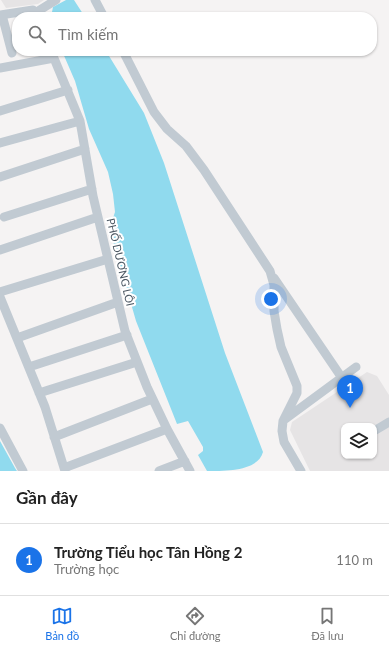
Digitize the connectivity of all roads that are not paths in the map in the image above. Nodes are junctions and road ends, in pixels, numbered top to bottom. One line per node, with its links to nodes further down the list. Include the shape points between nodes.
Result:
1 (56, 0): 5 (street)
2 (95, 0): 6 (street)
3 (22, 12): 4 (street)
4 (34, 12)
5 (40, 12)
6 (101, 12)
7 (12, 14): 8 (street)
8 (1, 16): 9 (street)
9 (12, 53)
10 (45, 56): 13 (street)
11 (54, 56): 14 (street, PHỐ DƯƠNG LÔI)
12 (126, 56): 25 (street, via 154,112 200,164)
13 (0, 68)
14 (68, 90): 15 (street); 16 (street, PHỐ DƯƠNG LÔI)
15 (0, 111)
16 (80, 121): 17 (street); 18 (street, PHỐ DƯƠNG LÔI)
17 (0, 143)
18 (85, 149): 19 (street); 20 (street, PHỐ DƯƠNG LÔI)
19 (0, 177)
20 (92, 189): 21 (street); 22 (street, PHỐ DƯƠNG LÔI)
21 (4, 217)
22 (98, 217): 23 (street); 24 (street, PHỐ DƯƠNG LÔI)
23 (0, 250)
24 (108, 259): 26 (street); 28 (street, PHỐ DƯƠNG LÔI)
25 (270, 271): 34 (street); 37 (street, via 281,347 297,386 297,393)
26 (0, 292)
27 (0, 297): 30 (street)
28 (118, 302): 29 (street, PHỐ DƯƠNG LÔI); 30 (street)
29 (127, 335): 31 (street, PHỐ DƯƠNG LÔI); 32 (street)
30 (17, 338): 32 (street)
31 (137, 362): 35 (street); 36 (street, PHỐ DƯƠNG LÔI)
32 (29, 367): 35 (street)
33 (356, 367): 34 (street)
34 (342, 378): 37 (street)
35 (39, 393): 42 (street)
36 (152, 399): 40 (street, PHỐ DƯƠNG LÔI); 42 (street)
37 (283, 421): 45 (street, via 284,442)
38 (389, 422): 41 (street)
39 (0, 428): 46 (street)
40 (166, 429): 43 (street, PHỐ DƯƠNG LÔI); 44 (street)
41 (377, 429)
42 (54, 437): 44 (street)
43 (185, 461): 47 (street); 48 (street, PHỐ DƯƠNG LÔI)
44 (65, 469)
45 (297, 470)
46 (23, 471)
47 (159, 471)
48 (190, 471)

